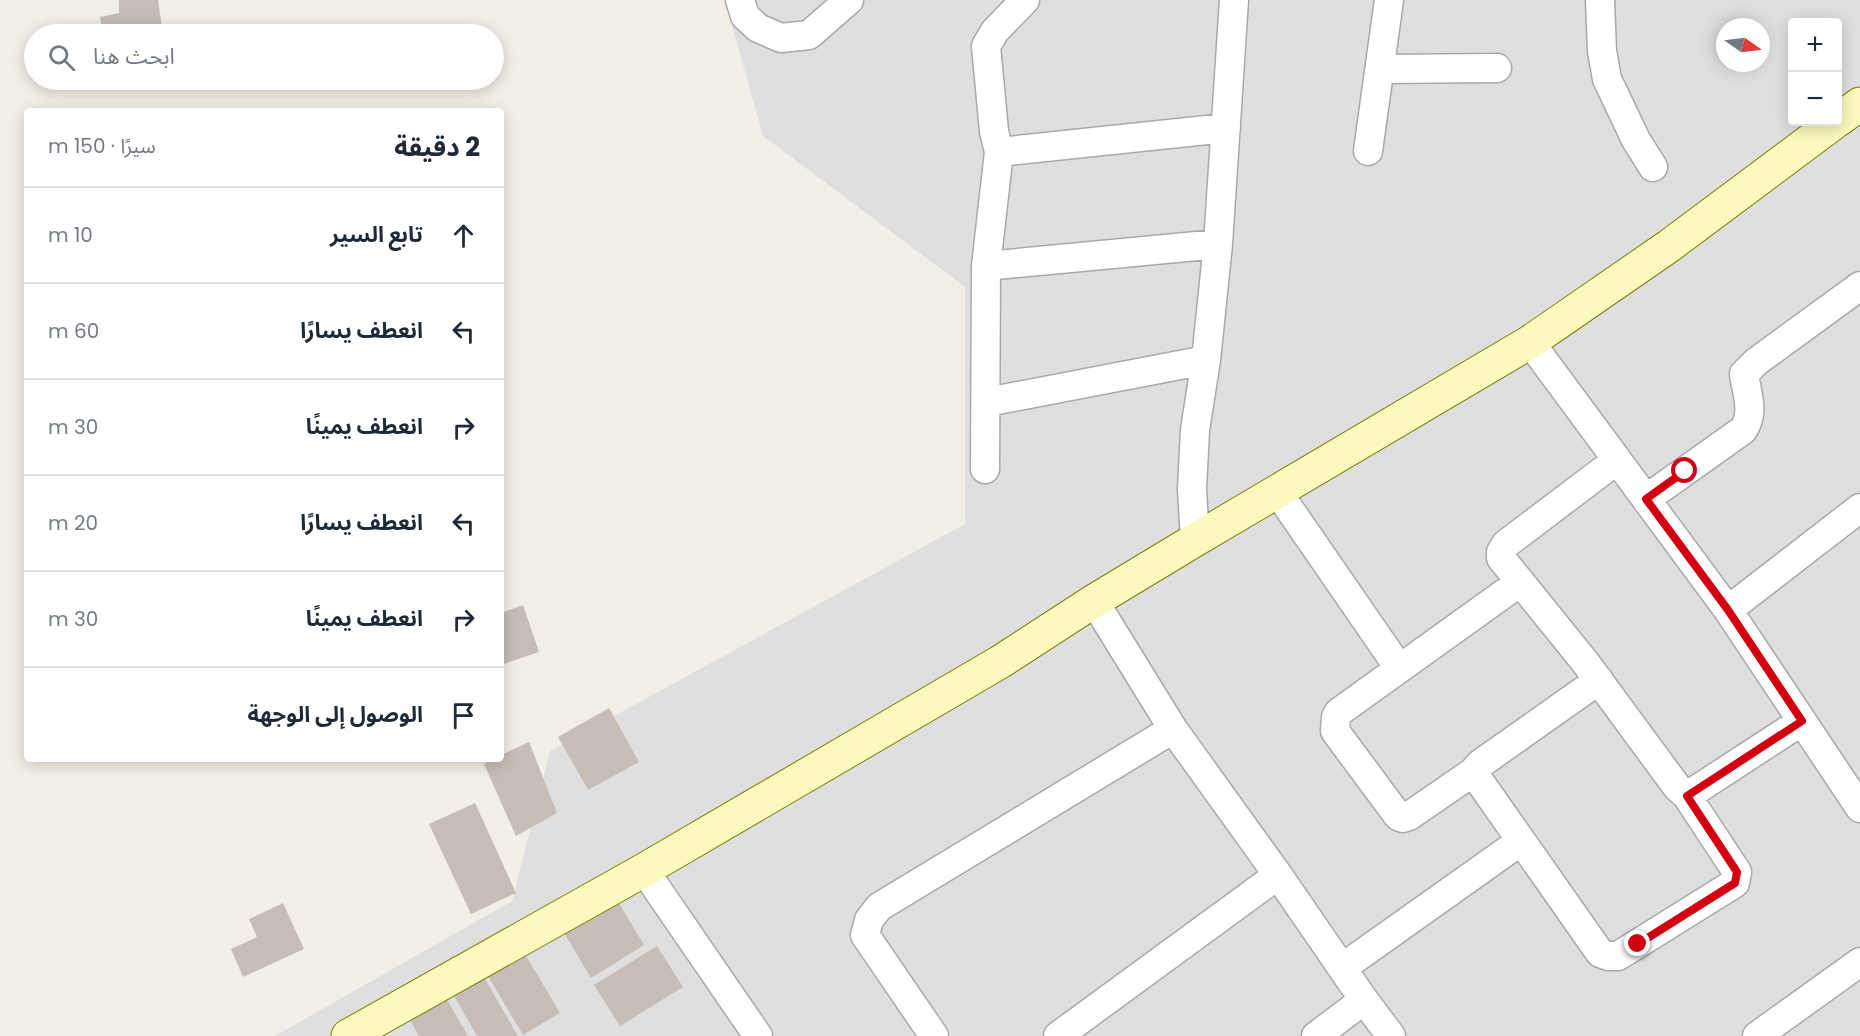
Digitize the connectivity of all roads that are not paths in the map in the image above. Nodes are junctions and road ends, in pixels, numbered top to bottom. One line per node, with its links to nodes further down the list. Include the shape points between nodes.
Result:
1 (740, 0): 2 (street, via 745,16 758,28 781,38 809,35)
2 (849, 0)
3 (1025, 0): 14 (street, via 986,46)
4 (1234, 0): 12 (street)
5 (1389, 0): 8 (street)
6 (1600, 0): 15 (street, via 1607,80)
7 (1497, 68): 8 (street)
8 (1380, 69): 13 (street)
9 (1860, 104): 10 (main road)
10 (1842, 117)
11 (1829, 126): 19 (main road, via 1669,246)
12 (1226, 128): 14 (street); 16 (street)
13 (1368, 151)
14 (999, 152): 17 (street)
15 (1653, 166)
16 (1218, 244): 17 (street); 20 (street)
17 (987, 266): 21 (street)
18 (1860, 286): 25 (street, via 1744,374 1751,413 1743,430)
19 (1530, 342): 22 (street); 24 (main road)
20 (1206, 360): 21 (street); 27 (street, via 1195,430)
21 (987, 402): 23 (street)
22 (1617, 460): 25 (street); 28 (street, via 1506,544 1501,558)
23 (985, 469)
24 (1277, 491): 27 (main road); 31 (street)
25 (1646, 499): 30 (street)
26 (1860, 508): 30 (street)
27 (1195, 540): 29 (main road)
28 (1520, 582): 31 (street); 32 (street)
29 (1094, 601): 34 (street); 39 (main road, via 1000,662)
30 (1728, 610): 33 (street)
31 (1400, 668): 35 (street, via 1339,712 1335,731 1403,818)
32 (1599, 680): 35 (street); 36 (street)
33 (1802, 721): 36 (street); 37 (street)
34 (1173, 729): 40 (street); 46 (street, via 879,907 869,920 865,935)
35 (1473, 772): 38 (street)
36 (1687, 796): 38 (street, via 1737,872 1735,883 1618,956 1600,952)
37 (1860, 808)
38 (1521, 841): 42 (street)
39 (644, 870): 44 (main road); 45 (street)
40 (1278, 875): 42 (street); 47 (street)
41 (1860, 962): 50 (street)
42 (1342, 968): 43 (street)
43 (1364, 1000): 48 (street); 49 (street)
44 (348, 1036)
45 (758, 1036)
46 (934, 1036)
47 (1058, 1036)
48 (1316, 1036)
49 (1391, 1036)
50 (1757, 1036)

